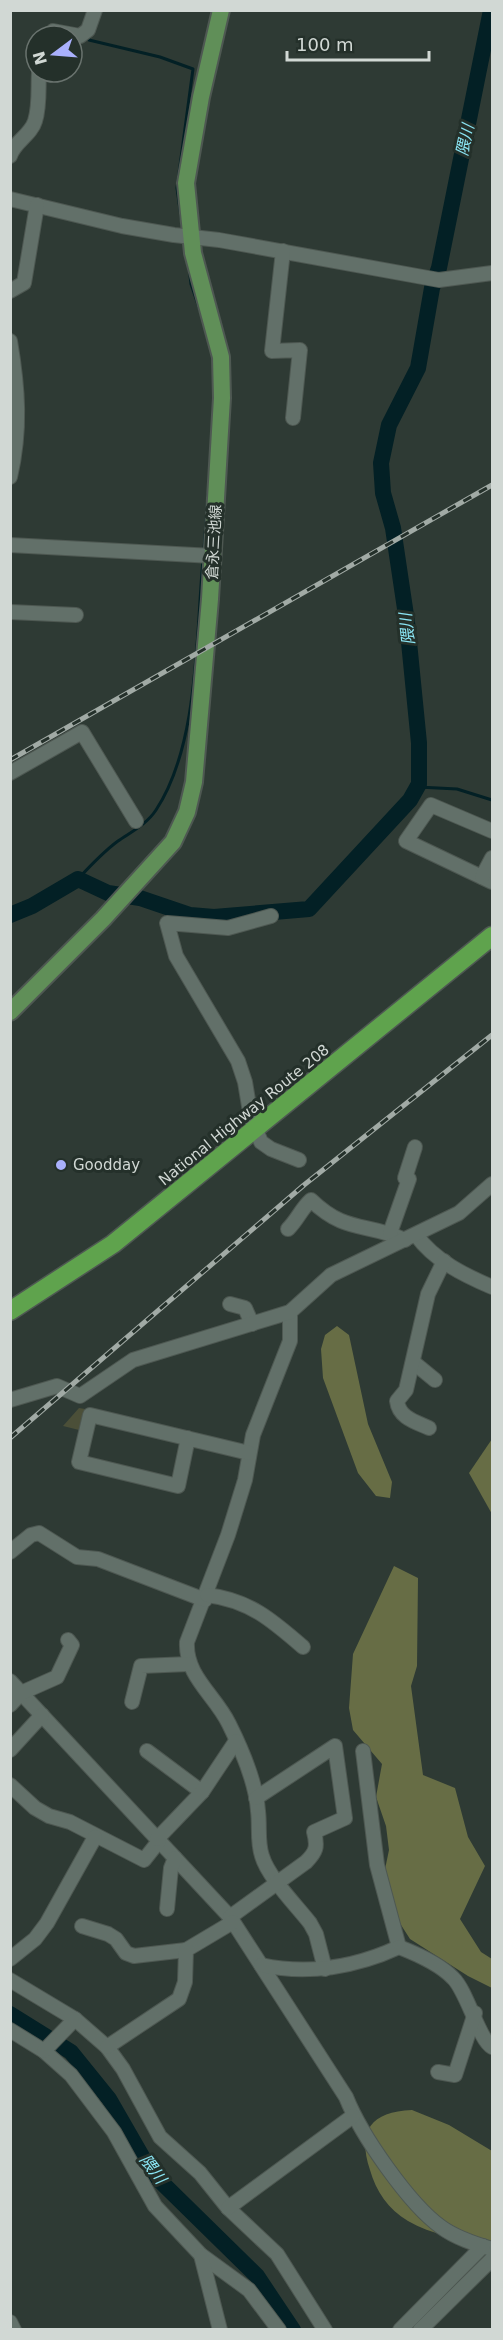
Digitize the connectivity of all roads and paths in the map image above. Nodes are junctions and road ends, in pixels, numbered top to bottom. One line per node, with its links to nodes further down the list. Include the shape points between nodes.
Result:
1 (94, 10): 3 (street)
2 (221, 10): 8 (main road, 倉永三池線, via 189,160 186,183)
3 (84, 33)
4 (38, 84): 5 (street, via 35,121)
5 (11, 151)
6 (10, 199): 7 (street)
7 (37, 205): 8 (street, via 122,226); 11 (street, via 24,283)
8 (191, 237): 9 (street); 16 (main road, 倉永三池線, via 198,281 221,357)
9 (283, 251): 10 (street, via 439,280); 13 (street, via 272,351 300,350)
10 (492, 273)
11 (10, 291)
12 (10, 341): 14 (street, via 19,408)
13 (293, 418)
14 (10, 477)
15 (10, 545): 16 (street)
16 (213, 556): 26 (main road, 倉永三池線, via 194,782 187,813 173,842 147,872)
17 (10, 612): 18 (street)
18 (76, 615)
19 (10, 773): 20 (street, via 82,732)
20 (135, 821)
21 (492, 831): 23 (street, via 431,805 406,841)
22 (492, 858): 23 (street)
23 (488, 880)
24 (271, 916): 27 (street, via 228,927 167,923 176,956 238,1061)
25 (492, 936): 27 (highway, National Highway Route 208)
26 (10, 1012)
27 (255, 1129): 29 (street, via 261,1142); 37 (highway, National Highway Route 208, via 114,1244)
28 (415, 1147): 32 (street, via 405,1178 409,1179)
29 (299, 1160)
30 (492, 1184): 33 (street, via 459,1213)
31 (288, 1229): 32 (street, via 310,1200 335,1221)
32 (390, 1233): 33 (street)
33 (411, 1238): 34 (street); 38 (street, via 331,1275)
34 (444, 1261): 35 (street); 40 (street, via 428,1294)
35 (492, 1287)
36 (230, 1304): 39 (street, via 245,1308)
37 (10, 1311)
38 (290, 1312): 39 (street); 45 (street, via 290,1341)
39 (252, 1324): 42 (street, via 133,1360 80,1396 57,1386)
40 (412, 1362): 41 (street); 43 (street, via 406,1390 397,1401 398,1409)
41 (435, 1380)
42 (10, 1400)
43 (429, 1428)
44 (188, 1438): 44 (street, via 90,1414 79,1462 178,1486); 45 (street)
45 (249, 1453): 47 (street, via 228,1535)
46 (10, 1551): 47 (street, via 39,1533 77,1557 98,1559)
47 (206, 1597): 49 (street, via 223,1597 265,1614); 50 (street, via 187,1641)
48 (68, 1640): 52 (street, via 72,1645 57,1677)
49 (303, 1647)
50 (189, 1664): 53 (street, via 141,1666); 56 (street, via 193,1675 218,1703)
51 (10, 1681): 52 (street)
52 (21, 1693): 54 (street); 55 (street)
53 (132, 1702)
54 (10, 1706)
55 (42, 1715): 57 (street); 64 (street)
56 (236, 1741): 61 (street); 62 (street)
57 (10, 1750)
58 (147, 1751): 61 (street)
59 (363, 1751): 70 (street, via 377,1865)
60 (10, 1785): 63 (street, via 35,1808)
61 (202, 1792): 64 (street)
62 (256, 1798): 66 (street, via 262,1858); 66 (street, via 335,1746 345,1818 314,1832 318,1845 315,1853)
63 (95, 1837): 64 (street, via 144,1860); 72 (street, via 47,1923 35,1939)
64 (158, 1840): 65 (street)
65 (176, 1858): 67 (street); 68 (street)
66 (278, 1881): 68 (street); 74 (street, via 316,1934)
67 (166, 1909)
68 (232, 1920): 71 (street); 73 (street)
69 (82, 1926): 71 (street, via 117,1939 126,1953 134,1956)
70 (399, 1947): 74 (street, via 376,1958); 76 (street, via 454,1978)
71 (186, 1950): 79 (street, via 185,1982 179,1998)
72 (10, 1959)
73 (261, 1965): 74 (street, via 289,1971); 83 (street, via 345,2097)
74 (325, 1969)
75 (10, 1980): 77 (street)
76 (475, 2013): 80 (street, via 484,2040); 82 (street, via 455,2075)
77 (75, 2019): 79 (street); 81 (street)
78 (10, 2030): 81 (street)
79 (107, 2047): 84 (street, via 160,2137 200,2173)
80 (492, 2047)
81 (47, 2048): 86 (street, via 92,2099 156,2206)
82 (438, 2072)
83 (353, 2116): 84 (street); 85 (street, via 428,2216 444,2229)
84 (228, 2208): 92 (street, via 277,2254)
85 (488, 2247): 93 (street)
86 (201, 2255): 90 (street); 91 (street, via 249,2290)
87 (492, 2259): 94 (street)
88 (10, 2322): 89 (street)
89 (14, 2330)
90 (220, 2330)
91 (279, 2330)
92 (325, 2330)
93 (400, 2330)
94 (420, 2330)

